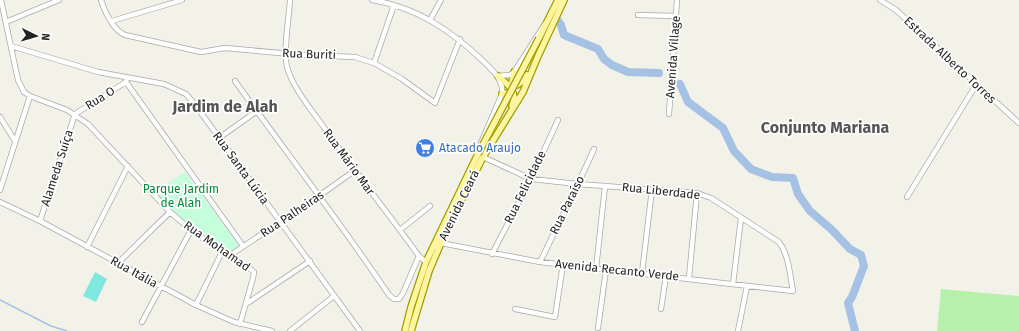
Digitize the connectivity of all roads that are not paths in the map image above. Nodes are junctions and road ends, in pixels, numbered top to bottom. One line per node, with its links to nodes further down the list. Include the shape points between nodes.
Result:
1 (1, 0): 13 (street)
2 (59, 0): 20 (street)
3 (101, 0): 19 (street, Rua Buriti)
4 (182, 0): 19 (street)
5 (290, 0): 23 (street, Rua Mário Mar)
6 (372, 0): 12 (street)
7 (441, 0): 17 (street)
8 (558, 0): 18 (main road, Avenida Ceará)
9 (564, 0): 24 (main road, Avenida Ceará)
10 (677, 0): 15 (street, Avenida Village)
11 (880, 0): 30 (street, Estrada Alberto Torres, via 896,10)
12 (394, 5): 17 (street); 25 (street)
13 (4, 14): 16 (street); 20 (street)
14 (638, 15): 15 (street)
15 (676, 16): 36 (street, Avenida Village)
16 (0, 18)
17 (430, 20): 21 (street)
18 (548, 20): 26 (street, Avenida Ceará); 44 (main road, Avenida Ceará, bridge)
19 (112, 21): 23 (street, Rua Buriti, via 119,32 125,35 201,52 225,48)
20 (6, 22): 22 (street)
21 (460, 39): 25 (street, Rua Buriti, via 435,102); 27 (street)
22 (11, 46): 28 (street, Rua Santa Lúcia); 32 (street, via 18,80 24,92)
23 (286, 54): 25 (street, Rua Buriti, via 348,56); 46 (street, Rua Mário Mar, via 291,79)
24 (538, 56): 26 (main road, via 520,84 512,82); 39 (main road, Avenida Ceará, via 523,92)
25 (374, 62)
26 (514, 72): 27 (street)
27 (498, 76): 31 (street, via 503,89); 33 (main road, via 512,90)
28 (126, 80): 35 (street, Rua O); 41 (street, Rua Santa Lúcia, via 153,81 179,90 190,98); 64 (street)
29 (235, 81): 34 (street)
30 (976, 85): 40 (street, Estrada Alberto Torres); 54 (street)
31 (502, 94): 33 (main road, via 507,93); 44 (street, Avenida Ceará, via 483,137)
32 (30, 96): 35 (street, Rua Mohamad); 42 (street)
33 (514, 97): 39 (main road)
34 (257, 111): 41 (street); 53 (street)
35 (75, 114): 45 (street, Rua Mohamad); 59 (street, Alameda Suíça)
36 (670, 114)
37 (0, 118): 42 (street)
38 (558, 120): 47 (street, Rua Felicidade)
39 (505, 121): 44 (main road, Avenida Ceará)
40 (1019, 123)
41 (219, 138): 60 (street, Rua Santa Lúcia)
42 (16, 142): 51 (street)
43 (594, 149): 48 (street, Rua Paraíso)
44 (479, 156): 47 (street, Rua Liberdade); 63 (main road, Avenida Ceará); 71 (main road, Avenida Ceará)
45 (128, 166): 57 (street, Rua Mohamad); 65 (street)
46 (354, 170): 53 (street, Rua Palheiras); 62 (street, Rua Mário Mar)
47 (531, 179): 48 (street, Rua Liberdade); 67 (street, Rua Felicidade)
48 (578, 184): 49 (street, Rua Liberdade); 72 (street, Rua Paraíso)
49 (605, 186): 50 (street, Rua Liberdade); 75 (street)
50 (652, 189): 52 (street, Rua Liberdade); 77 (street)
51 (0, 190)
52 (697, 193): 58 (street, Rua Liberdade, via 711,198); 79 (street)
53 (319, 196): 60 (street, Rua Palheiras); 69 (street, via 394,299 399,299 404,292)
54 (907, 197)
55 (0, 202): 59 (street, Rua Itália)
56 (430, 206): 62 (street)
57 (170, 212): 61 (street, Rua Mohamad); 73 (street)
58 (741, 218): 80 (street); 83 (street, Rua Liberdade, via 783,247)
59 (40, 221): 65 (street, Rua Itália)
60 (280, 222): 64 (street, Rua Palheiras); 70 (street, Rua Santa Lúcia)
61 (191, 230): 66 (street, Rua Mohamad); 82 (street)
62 (400, 230): 69 (street, Rua Mário Mar)
63 (441, 243): 67 (street, Avenida Recanto Verde); 96 (main road, Avenida Ceará, via 429,271)
64 (243, 246): 68 (street, Rua Palheiras)
65 (87, 247): 73 (street, Rua Itália)
66 (222, 252): 68 (street, Rua Mohamad); 86 (street)
67 (492, 254): 72 (street, Avenida Recanto Verde)
68 (229, 256): 85 (street, Rua Mohamad, via 254,272)
69 (419, 256): 71 (street, Rua Mário Mar)
70 (310, 261): 84 (street, Rua Santa Lúcia); 85 (street)
71 (426, 262): 95 (main road, Avenida Ceará)
72 (540, 262): 74 (street, Avenida Recanto Verde)
73 (118, 263): 82 (street, Rua Itália)
74 (564, 264): 75 (street, Avenida Recanto Verde); 87 (street, via 555,317)
75 (596, 269): 76 (street, Avenida Recanto Verde)
76 (606, 270): 77 (street, Avenida Recanto Verde); 91 (street)
77 (642, 273): 78 (street, Avenida Recanto Verde)
78 (666, 276): 79 (street, Avenida Recanto Verde); 88 (street)
79 (689, 278): 80 (street, Avenida Recanto Verde)
80 (733, 284): 81 (street, Avenida Recanto Verde)
81 (747, 286): 83 (street, Avenida Recanto Verde); 97 (street)
82 (160, 287): 86 (street, Rua Itália); 89 (street)
83 (793, 291)
84 (334, 296): 93 (street); 94 (street, Rua Santa Lúcia)
85 (246, 304): 90 (street, Rua Mohamad)
86 (196, 305): 90 (street, Rua Itália)
87 (516, 309)
88 (661, 309)
89 (142, 322)
90 (240, 324): 92 (street, Rua Itália)
91 (598, 328)
92 (272, 331)
93 (290, 331)
94 (360, 331)
95 (405, 331)
96 (411, 331)
97 (738, 331)

